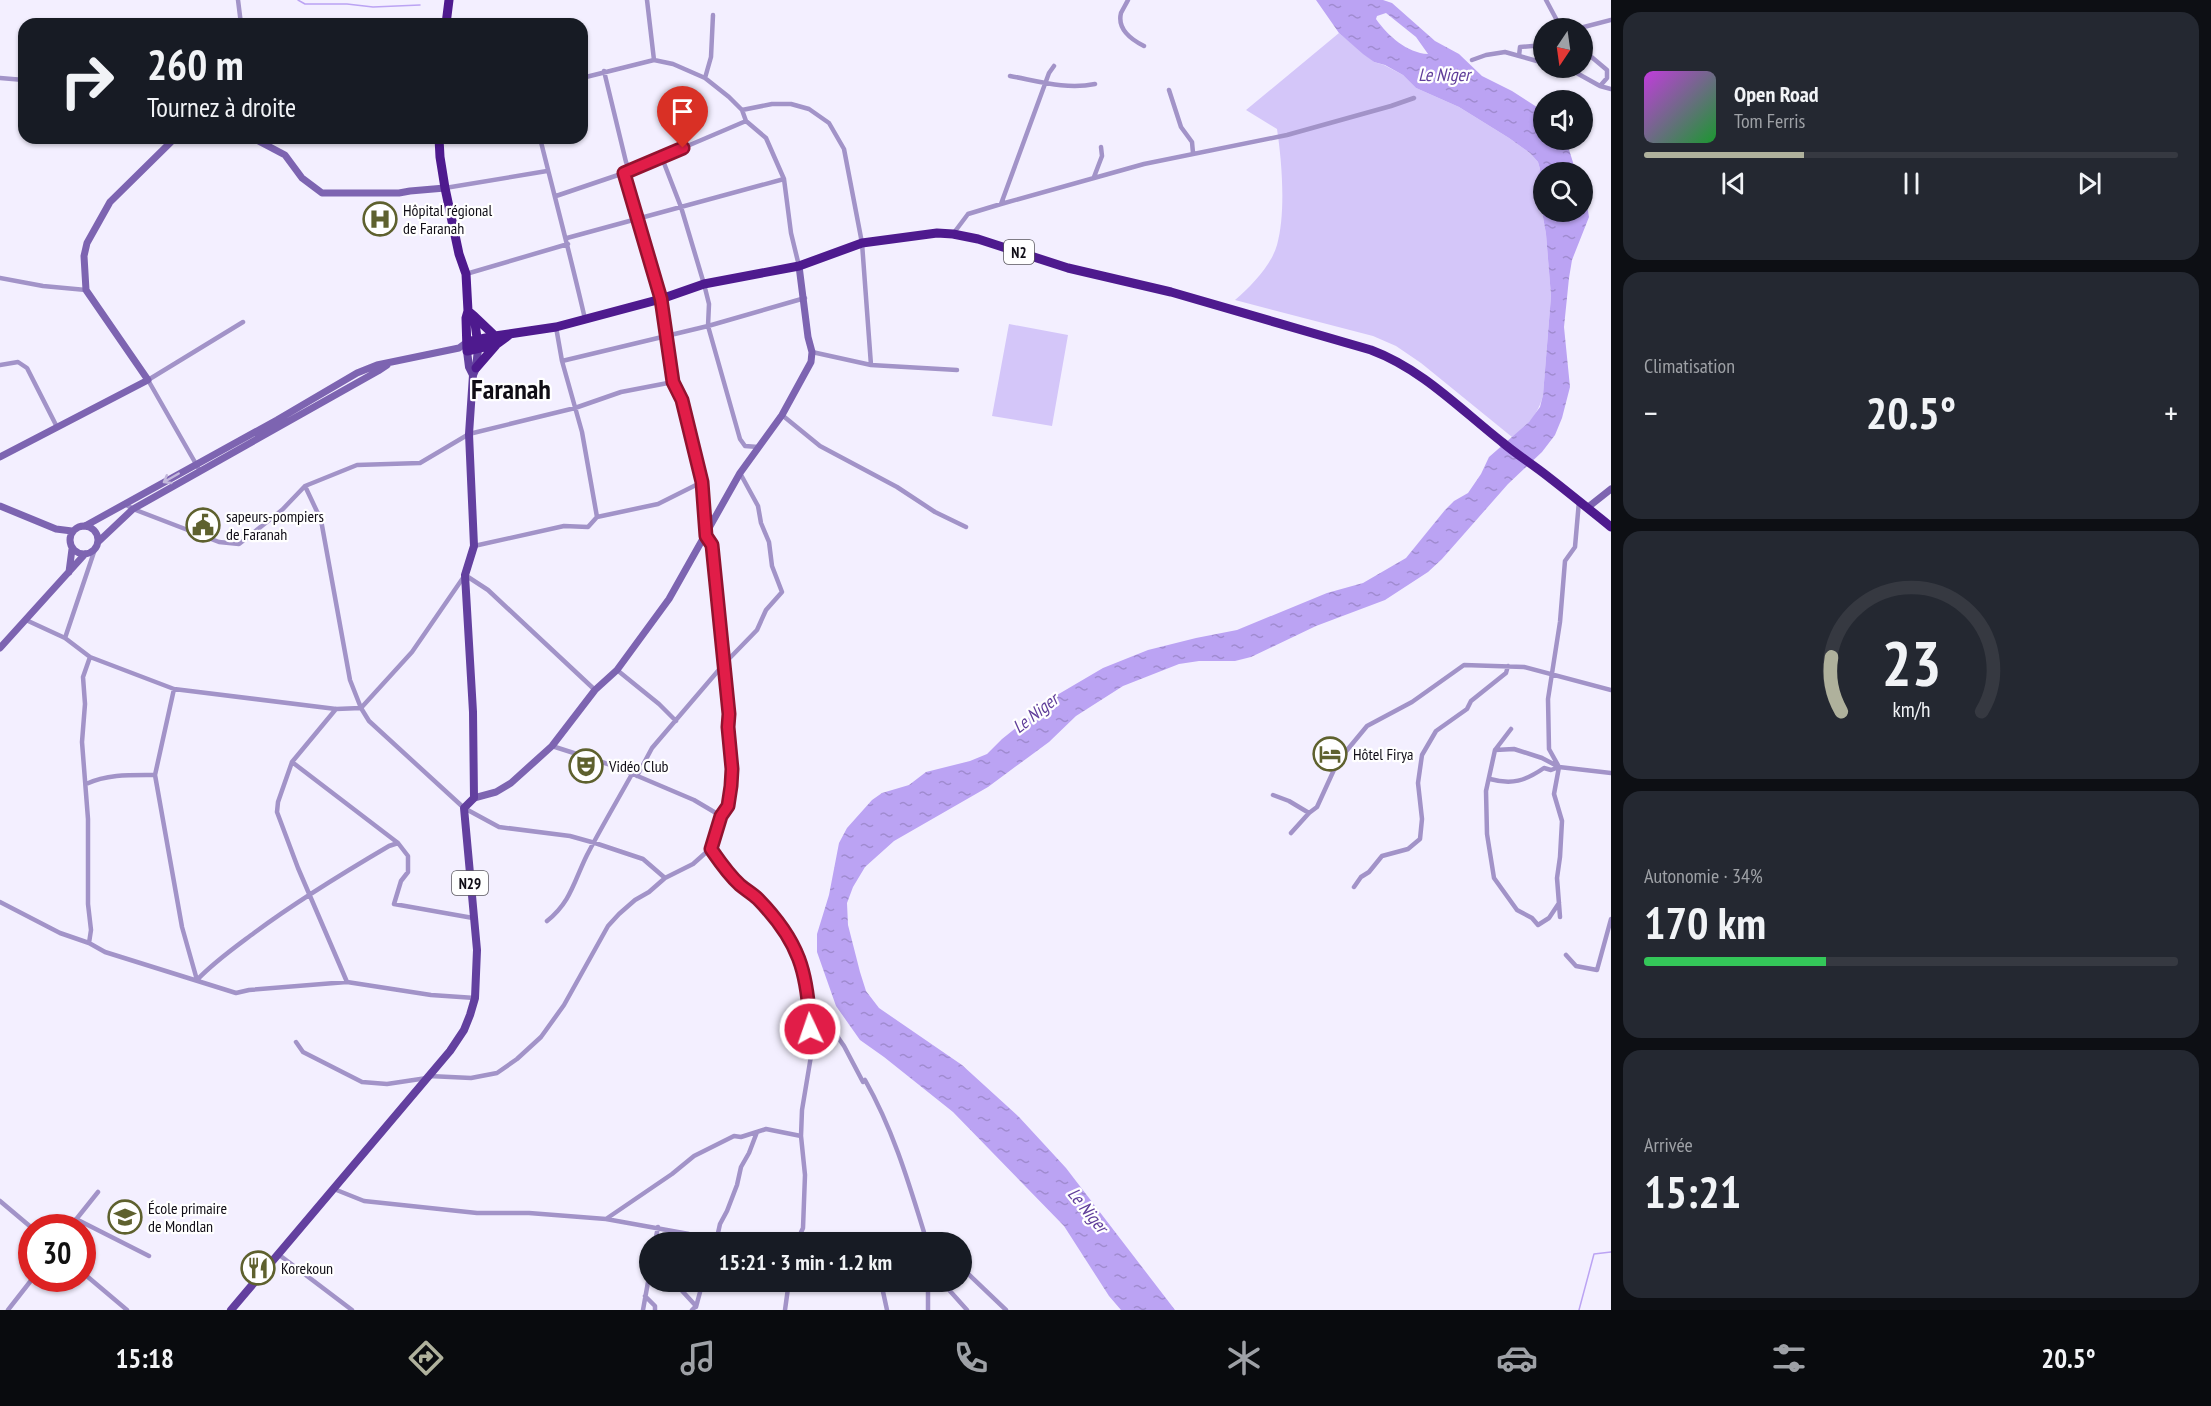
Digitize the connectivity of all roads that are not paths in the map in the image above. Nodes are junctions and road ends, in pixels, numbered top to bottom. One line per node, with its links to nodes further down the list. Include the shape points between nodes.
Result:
1 (238, 0): 7 (street)
2 (449, 0): 8 (highway)
3 (647, 0): 16 (street)
4 (1128, 0): 12 (street, via 1122,12 1123,28)
5 (1546, 0): 9 (street)
6 (713, 15): 24 (street, via 711,57)
7 (240, 18)
8 (447, 18)
9 (1556, 18)
10 (1611, 20): 11 (street)
11 (1593, 25)
12 (1144, 46)
13 (1533, 46): 14 (street, via 1520,47)
14 (1519, 56): 17 (street, via 1505,52); 18 (street)
15 (1593, 59): 29 (street, via 1606,70 1607,78)
16 (654, 60): 20 (street); 24 (street)
17 (1472, 60)
18 (1533, 60)
19 (1054, 66): 27 (street)
20 (604, 71): 21 (street); 42 (street)
21 (588, 76)
22 (1010, 76): 27 (street)
23 (0, 78): 26 (street)
24 (705, 78): 33 (street)
25 (1586, 78): 29 (street)
26 (18, 80)
27 (1047, 83): 28 (street, via 1078,88); 49 (street)
28 (1095, 84)
29 (1600, 86): 30 (street)
30 (1611, 89)
31 (1169, 90): 40 (street)
32 (1414, 98): 40 (street, via 1287,135)
33 (742, 110): 34 (street); 54 (street, via 791,104 809,109 830,123 844,149)
34 (746, 121): 41 (street); 46 (street, via 766,138)
35 (168, 144): 59 (street, via 110,202 87,243)
36 (266, 144): 47 (street, via 285,154 302,178 322,193 399,193)
37 (439, 144): 47 (highway)
38 (541, 144): 43 (street)
39 (1101, 147): 45 (street, via 1102,156)
40 (1193, 153): 45 (street)
41 (662, 158): 42 (street); 50 (street)
42 (630, 170): 44 (street)
43 (547, 171): 47 (street); 48 (street)
44 (624, 173): 48 (street); 51 (street)
45 (1094, 177): 49 (street)
46 (784, 179): 50 (street); 55 (street, via 790,233)
47 (445, 188): 56 (highway)
48 (556, 196): 53 (street)
49 (1001, 204): 52 (street, via 968,214)
50 (681, 207): 51 (street); 58 (street)
51 (638, 218): 53 (street); 61 (street)
52 (953, 234): 54 (highway, N2); 91 (highway, N2, via 1381,353 1412,370)
53 (568, 241): 56 (street); 63 (street)
54 (862, 243): 55 (highway, N2); 74 (street)
55 (800, 266): 58 (highway, N2); 60 (street)
56 (466, 274): 62 (highway)
57 (0, 278): 59 (street)
58 (704, 284): 61 (highway, N2); 65 (street, via 709,304)
59 (86, 290): 77 (street)
60 (804, 298): 65 (street); 70 (street)
61 (661, 299): 63 (highway, N2); 67 (street)
62 (471, 314): 68 (highway); 69 (highway)
63 (585, 319): 66 (highway, N2)
64 (243, 322): 77 (street)
65 (708, 326): 67 (street); 83 (street, via 740,439 745,446)
66 (556, 327): 68 (highway, N2); 71 (street)
67 (667, 336): 71 (street); 78 (street)
68 (496, 340): 69 (highway, N2); 76 (highway)
69 (470, 346): 72 (street); 76 (main road)
70 (812, 352): 74 (street); 80 (street, via 811,362)
71 (562, 361): 79 (street)
72 (389, 363): 85 (street, via 357,373); 86 (street)
73 (0, 365): 81 (street, via 18,362 27,368)
74 (871, 365): 75 (street)
75 (957, 370)
76 (474, 371): 82 (main road)
77 (148, 380): 81 (street); 85 (street)
78 (673, 382): 79 (street, via 621,392); 88 (street, via 682,400)
79 (575, 408): 82 (street); 96 (street)
80 (782, 415): 83 (street); 98 (street, via 820,446)
81 (57, 427): 84 (street)
82 (469, 434): 89 (street, via 420,462 357,465); 105 (main road)
83 (758, 447): 87 (street)
84 (0, 457)
85 (196, 464): 86 (street); 92 (street, one-way to 92)
86 (200, 471): 95 (street)
87 (740, 473): 102 (street); 113 (street, via 758,506 782,592 766,610 757,630)
88 (702, 482): 96 (street, via 658,504); 102 (street)
89 (305, 486): 95 (street, via 239,544 219,542); 120 (street, via 321,520 350,680)
90 (1611, 489): 94 (street)
91 (1579, 501): 94 (highway, N2); 116 (street, via 1575,547 1565,561)
92 (125, 504): 95 (street); 97 (street)
93 (0, 506): 100 (street)
94 (1587, 508): 99 (highway, N2)
95 (133, 509): 104 (street)
96 (597, 517): 105 (street, via 588,527 564,526)
97 (85, 526): 101 (street); 104 (street, via 95,532)
98 (966, 527)
99 (1611, 527)
100 (56, 529): 101 (street); 103 (street)
101 (72, 531): 103 (street)
102 (706, 536): 113 (street, via 712,545); 115 (street, via 669,599)
103 (71, 546): 106 (street, via 78,554); 107 (street)
104 (96, 546): 106 (street); 110 (street)
105 (474, 546): 108 (main road)
106 (86, 555): 107 (street)
107 (69, 572): 109 (street)
108 (465, 575): 118 (street, via 488,590); 120 (street, via 412,652); 134 (main road)
109 (26, 620): 110 (street); 111 (street)
110 (65, 638): 112 (street)
111 (0, 648)
112 (90, 657): 117 (street); 132 (street, via 83,677)
113 (723, 665): 122 (street); 137 (street, via 732,769 728,806)
114 (1508, 666): 116 (street); 136 (street, via 1464,665 1367,726 1338,761 1317,807); 143 (street, via 1506,673 1471,701 1467,709 1436,731 1422,755 1418,783 1420,839 1408,849 1382,856)
115 (617, 670): 118 (street); 122 (street)
116 (1551, 673): 119 (street); 127 (street, via 1550,749)
117 (174, 689): 121 (street); 129 (street)
118 (595, 690): 124 (street)
119 (1611, 690)
120 (361, 708): 121 (street); 135 (street, via 369,721)
121 (336, 710): 126 (street)
122 (676, 720): 130 (street)
123 (1511, 729): 125 (street)
124 (552, 746): 130 (street); 134 (street, via 511,783)
125 (1496, 750): 127 (street, via 1514,749); 131 (street)
126 (292, 762): 139 (street); 144 (street, via 277,812)
127 (1560, 766): 128 (street); 131 (street, via 1544,768 1517,782); 146 (street, via 1554,794 1562,821)
128 (1611, 773)
129 (154, 775): 132 (street, via 100,777); 153 (street, via 182,927)
130 (635, 775): 137 (street); 140 (street)
131 (1490, 779): 146 (street, via 1486,791 1487,834 1494,878 1517,910 1538,925 1549,918)
132 (86, 784): 151 (street)
133 (1273, 795): 136 (street)
134 (474, 798): 135 (main road)
135 (464, 808): 140 (street, via 500,827); 148 (main road, N29)
136 (1309, 813): 138 (street)
137 (721, 816): 141 (street)
138 (1291, 833)
139 (398, 843): 144 (street); 148 (street, via 408,856 408,872 394,904)
140 (595, 843): 142 (street, via 643,860); 150 (street, via 573,891)
141 (711, 849): 142 (street, via 693,864); 156 (street, via 725,870 756,897 785,931 804,970)
142 (665, 878): 158 (street, via 608,926 564,1005 541,1037 517,1059 497,1073)
143 (1354, 887)
144 (310, 894): 153 (street, via 210,966); 154 (street)
145 (0, 902): 151 (street, via 60,933)
146 (1559, 903): 147 (street)
147 (1560, 917)
148 (473, 918): 155 (main road, N29, via 477,950)
149 (1611, 919): 152 (street, via 1597,970 1576,966)
150 (547, 921)
151 (89, 943): 153 (street, via 105,952)
152 (1566, 955)
153 (197, 980): 154 (street, via 236,993)
154 (347, 982): 155 (street)
155 (475, 998): 158 (main road, N29, via 464,1030)
156 (809, 1003): 160 (street, via 811,1056 803,1094); 173 (street, via 844,1046 881,1108)
157 (296, 1042): 158 (street, via 303,1052 362,1082 387,1084)
158 (428, 1077): 161 (main road, N29)
159 (757, 1132): 160 (street, via 766,1129); 166 (street, via 734,1136 694,1156); 171 (street)
160 (801, 1136): 172 (street, via 805,1175)
161 (333, 1189): 166 (street, via 364,1201 477,1214 529,1213); 174 (main road, N29)
162 (98, 1192): 164 (street)
163 (0, 1202): 165 (street)
164 (80, 1214)
165 (18, 1217)
166 (606, 1219): 167 (street)
167 (658, 1227): 169 (street); 170 (street)
168 (96, 1229): 175 (street)
169 (657, 1232)
170 (680, 1232)
171 (719, 1232)
172 (801, 1232)
173 (924, 1232)
174 (278, 1254): 192 (main road, N29); 193 (street)
175 (149, 1256)
176 (972, 1278): 200 (street)
177 (96, 1284): 187 (street)
178 (22, 1292): 189 (street)
179 (646, 1292): 186 (street)
180 (682, 1292): 188 (street)
181 (700, 1292): 188 (street)
182 (787, 1292): 196 (street)
183 (883, 1292): 197 (street)
184 (928, 1292): 198 (street)
185 (951, 1292): 199 (street)
186 (645, 1296): 194 (street); 195 (street)
187 (120, 1304): 190 (street); 191 (street)
188 (695, 1309)
189 (8, 1310)
190 (115, 1310)
191 (127, 1310)
192 (231, 1310)
193 (352, 1310)
194 (643, 1310)
195 (655, 1310)
196 (785, 1310)
197 (887, 1310)
198 (927, 1310)
199 (967, 1310)
200 (1006, 1310)

